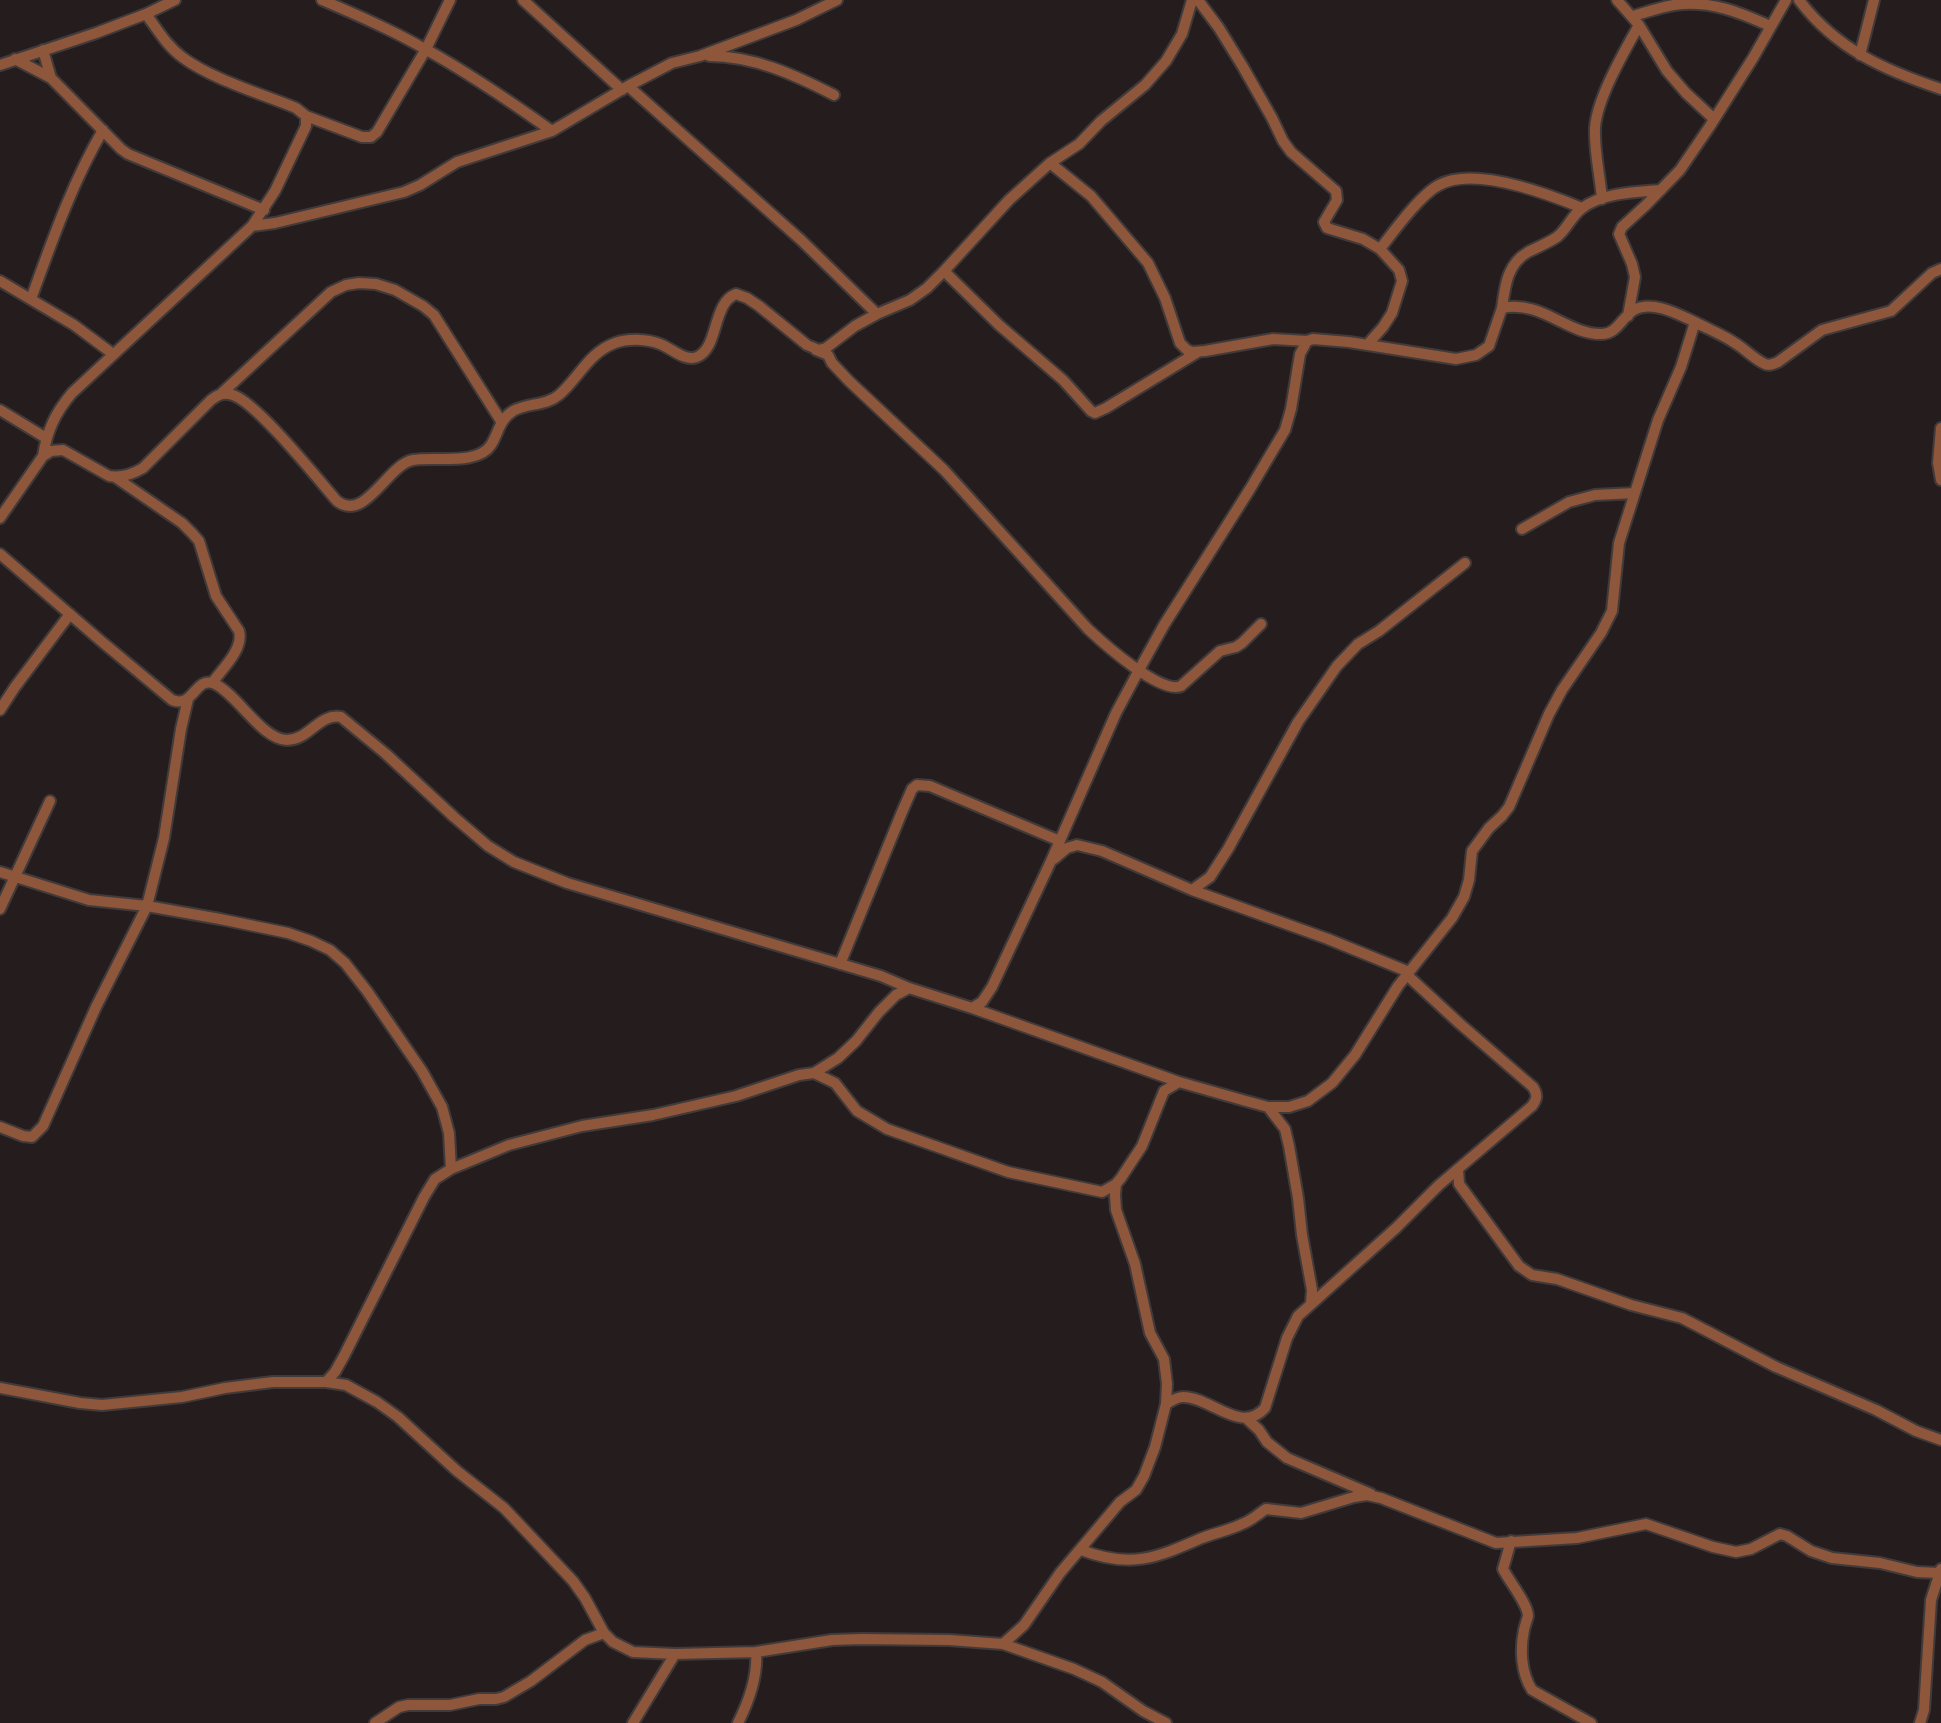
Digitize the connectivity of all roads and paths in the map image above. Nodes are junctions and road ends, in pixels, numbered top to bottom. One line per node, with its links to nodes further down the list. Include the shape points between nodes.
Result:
1 (175, 0): 12 (street)
2 (322, 0): 15 (street)
3 (450, 0): 15 (street)
4 (522, 0): 22 (street)
5 (837, 0): 18 (street)
6 (1192, 0): 29 (street, via 1182,34 1162,66 1079,144)
7 (1198, 0): 35 (street, via 1243,66 1282,141 1336,191 1337,200 1324,222 1327,228 1363,238)
8 (1617, 0): 13 (street)
9 (1786, 0): 14 (street)
10 (1799, 0): 17 (street, via 1840,42)
11 (1874, 0): 17 (street)
12 (146, 14): 16 (street); 25 (street, via 183,57)
13 (1636, 21): 14 (street, via 1675,5 1711,5); 26 (street, via 1667,71); 31 (street, via 1597,118)
14 (1770, 26): 26 (street)
15 (426, 49): 25 (street, via 371,137); 28 (street)
16 (43, 50): 19 (street); 21 (street)
17 (1860, 55): 23 (street, via 1895,74)
18 (700, 56): 22 (street, via 672,63); 24 (street, via 759,63 798,76)
19 (15, 59): 20 (street); 21 (street)
20 (0, 65)
21 (51, 78): 27 (street)
22 (625, 88): 28 (street); 41 (street, via 793,233)
23 (1941, 89)
24 (834, 95)
25 (306, 116): 33 (street, via 306,126)
26 (1714, 119): 30 (street, via 1680,170)
27 (103, 130): 33 (street, via 128,154); 39 (street, via 74,186)
28 (552, 131): 34 (street, via 457,162 404,192)
29 (1050, 162): 37 (street); 47 (street, via 1090,196 1148,263 1180,343 1187,350)
30 (1660, 190): 31 (street); 42 (street, via 1619,234 1635,277)
31 (1602, 199): 32 (street)
32 (1582, 208): 35 (street, via 1480,178 1449,181 1429,193); 40 (street, via 1558,236 1516,261 1506,282)
33 (264, 210): 34 (street)
34 (252, 226): 48 (street)
35 (1380, 249): 45 (street, via 1392,260 1402,280 1392,313)
36 (1941, 269): 43 (street, via 1891,311 1822,330 1770,365)
37 (944, 271): 41 (street, via 910,300); 47 (street, via 1095,413)
38 (0, 281): 39 (street)
39 (31, 299): 48 (street)
40 (1502, 308): 42 (street, via 1530,307 1602,334 1612,332); 45 (street, via 1489,346 1476,356 1456,359)
41 (877, 314): 46 (street, via 826,348)
42 (1628, 316): 43 (street, via 1634,310 1654,307)
43 (1695, 322): 58 (street)
44 (1307, 340): 45 (street); 47 (street, via 1273,339); 65 (street, via 1300,354 1285,430)
45 (1367, 345)
46 (813, 348): 51 (street, via 759,306 736,294 725,302 706,350 696,358 684,357 647,340 617,342 588,362 558,396 523,406); 65 (street, via 828,355 849,381 944,470 1088,629)
47 (1198, 352)
48 (113, 354): 53 (street, via 61,405)
49 (222, 393): 51 (street, via 238,397 256,412 337,501 350,507 411,460 466,458 483,452 490,446); 51 (street, via 331,292 346,285 376,284 414,300 434,315); 56 (street, via 143,468)
50 (0, 410): 53 (street)
51 (501, 421)
52 (1941, 428): 55 (street)
53 (46, 438): 54 (street)
54 (44, 456): 56 (street, via 63,450); 59 (street)
55 (1939, 462): 57 (street)
56 (115, 477): 66 (street, via 182,523 199,541 216,596 241,638 239,647)
57 (1941, 480)
58 (1635, 494): 60 (street, via 1595,495 1569,502); 81 (street, via 1619,543 1612,611 1549,714 1509,807 1472,851 1464,897)
59 (0, 518)
60 (1522, 529)
61 (0, 554): 63 (street)
62 (1465, 563): 75 (street, via 1358,644 1337,666 1298,722 1228,849)
63 (70, 614): 67 (street, via 165,695 178,702); 68 (street)
64 (1261, 624): 65 (street, via 1242,643 1220,651 1176,688)
65 (1139, 670): 70 (street)
66 (212, 683): 67 (street, via 199,686); 80 (street, via 271,734 286,740 299,737 326,717 341,717 471,832 514,862 567,883)
67 (188, 699): 78 (street, via 164,838)
68 (0, 710)
69 (50, 801): 74 (street)
70 (1062, 836): 71 (street); 72 (street); 80 (street, via 930,786 917,785 912,789)
71 (1077, 845): 72 (street); 76 (street, via 1102,851)
72 (1052, 861): 83 (street, via 992,987 982,1002)
73 (0, 872): 74 (street)
74 (14, 877): 78 (street, via 89,900); 79 (street)
75 (1205, 882): 76 (street); 77 (street)
76 (1192, 890): 77 (street)
77 (1211, 897): 81 (street, via 1328,939)
78 (147, 906): 88 (street, via 43,1126 32,1137); 90 (street, via 288,933 330,950 345,963 422,1071 442,1107 449,1133)
79 (0, 909)
80 (840, 964): 82 (street)
81 (1408, 974): 86 (street, via 1332,1083 1308,1101); 91 (street, via 1537,1093 1533,1106 1524,1115)
82 (909, 988): 83 (street); 84 (street, via 896,994 838,1058)
83 (972, 1008): 85 (street)
84 (814, 1073): 90 (street, via 715,1101 582,1126 520,1143); 93 (street, via 835,1083 857,1111 887,1130 1008,1172)
85 (1179, 1082): 87 (street); 92 (street, via 1164,1091 1142,1146)
86 (1296, 1104): 87 (street); 89 (street)
87 (1268, 1107): 89 (street)
88 (0, 1127)
89 (1285, 1129): 95 (street)
90 (451, 1169): 96 (street, via 435,1179 424,1197 344,1356)
91 (1458, 1169): 95 (street); 100 (street, via 1459,1184 1525,1272 1682,1318 1776,1367)
92 (1116, 1184): 93 (street); 94 (street)
93 (1102, 1192): 94 (street)
94 (1116, 1210): 98 (street, via 1135,1264 1150,1333 1164,1359)
95 (1311, 1303): 99 (street, via 1298,1316 1287,1338 1264,1408 1251,1419)
96 (326, 1382): 97 (street, via 273,1382 102,1406); 105 (street, via 346,1386 391,1412 504,1508 573,1581)
97 (0, 1388)
98 (1166, 1404): 99 (street, via 1189,1398); 103 (street, via 1155,1447 1136,1490 1120,1502)
99 (1246, 1418): 101 (street, via 1287,1458)
100 (1941, 1440)
101 (1374, 1496): 102 (street, via 1491,1541); 103 (street, via 1354,1497 1301,1513 1266,1509 1245,1524 1151,1558 1118,1560)
102 (1511, 1541): 104 (street, via 1577,1538 1646,1524 1736,1552 1752,1549 1780,1534 1832,1558 1917,1572); 113 (street, via 1503,1569 1528,1614 1522,1659 1527,1683 1532,1690)
103 (1081, 1550): 106 (street, via 1024,1625)
104 (1940, 1571): 114 (street, via 1931,1600)
105 (604, 1634): 108 (street, via 633,1652); 109 (street, via 585,1640 504,1697 450,1705 408,1705)
106 (1003, 1644): 107 (street, via 861,1639); 112 (street, via 1096,1679)
107 (756, 1652): 108 (street); 111 (street, via 754,1680)
108 (675, 1654): 110 (street)
109 (375, 1723)
110 (633, 1723)
111 (738, 1723)
112 (1166, 1723)
113 (1591, 1723)
114 (1920, 1723)

